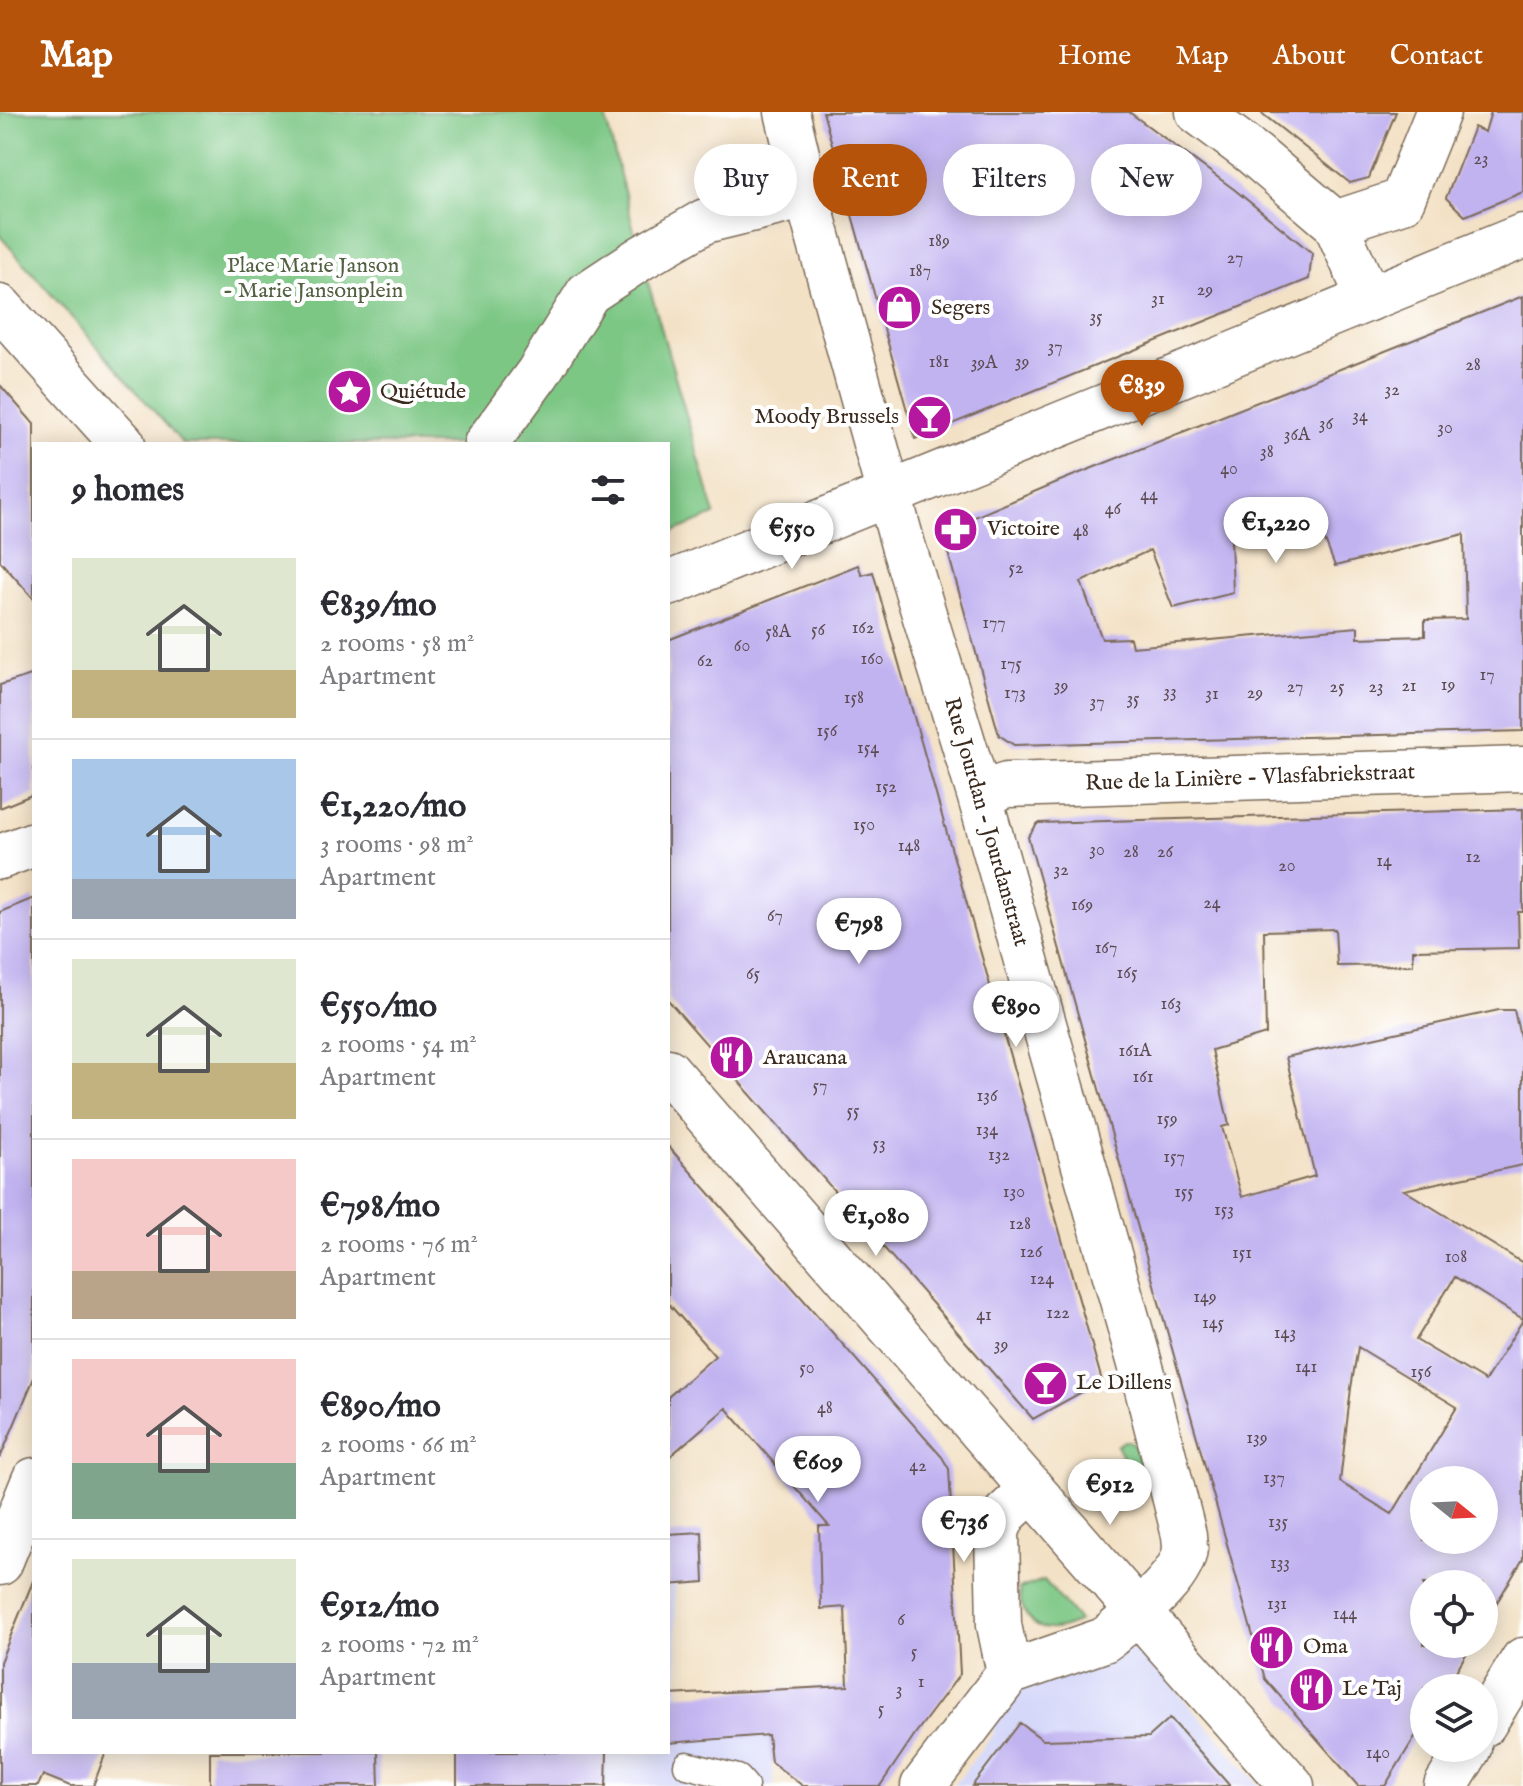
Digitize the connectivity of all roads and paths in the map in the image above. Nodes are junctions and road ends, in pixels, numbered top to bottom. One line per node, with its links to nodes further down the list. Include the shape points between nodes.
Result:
1 (787, 112): 4 (street, Rue Jourdan - Jourdanstraat)
2 (1198, 112): 5 (street)
3 (1438, 112): 5 (street, via 1402,201)
4 (807, 196): 10 (street, via 705,221 588,293); 11 (street, Rue Jourdan - Jourdanstraat)
5 (1335, 223): 7 (street)
6 (1523, 236): 7 (street)
7 (1369, 299): 11 (street)
8 (0, 307): 9 (street)
9 (121, 442)
10 (487, 442)
11 (890, 494): 12 (street); 14 (street, Rue Jourdan - Jourdanstraat)
12 (670, 583)
13 (1523, 769): 14 (street, Rue de la Linière - Vlasfabriekstraat, via 1007,785)
14 (979, 794): 21 (street, Rue Jourdan - Jourdanstraat, via 1184,1535 1178,1568)
15 (32, 845): 16 (street)
16 (0, 857)
17 (670, 1073): 19 (street)
18 (32, 1485): 20 (street)
19 (1032, 1489): 21 (street); 23 (street, via 1004,1515 997,1531 999,1625)
20 (0, 1563)
21 (1138, 1611): 23 (street, Rue Jourdan - Jourdanstraat, via 1104,1640); 29 (street)
22 (1523, 1660): 24 (street)
23 (1009, 1673): 28 (street)
24 (1498, 1701)
25 (1461, 1762): 30 (street)
26 (687, 1765): 27 (lane, via 738,1778)
27 (745, 1786)
28 (923, 1786)
29 (1292, 1786)
30 (1446, 1786)

